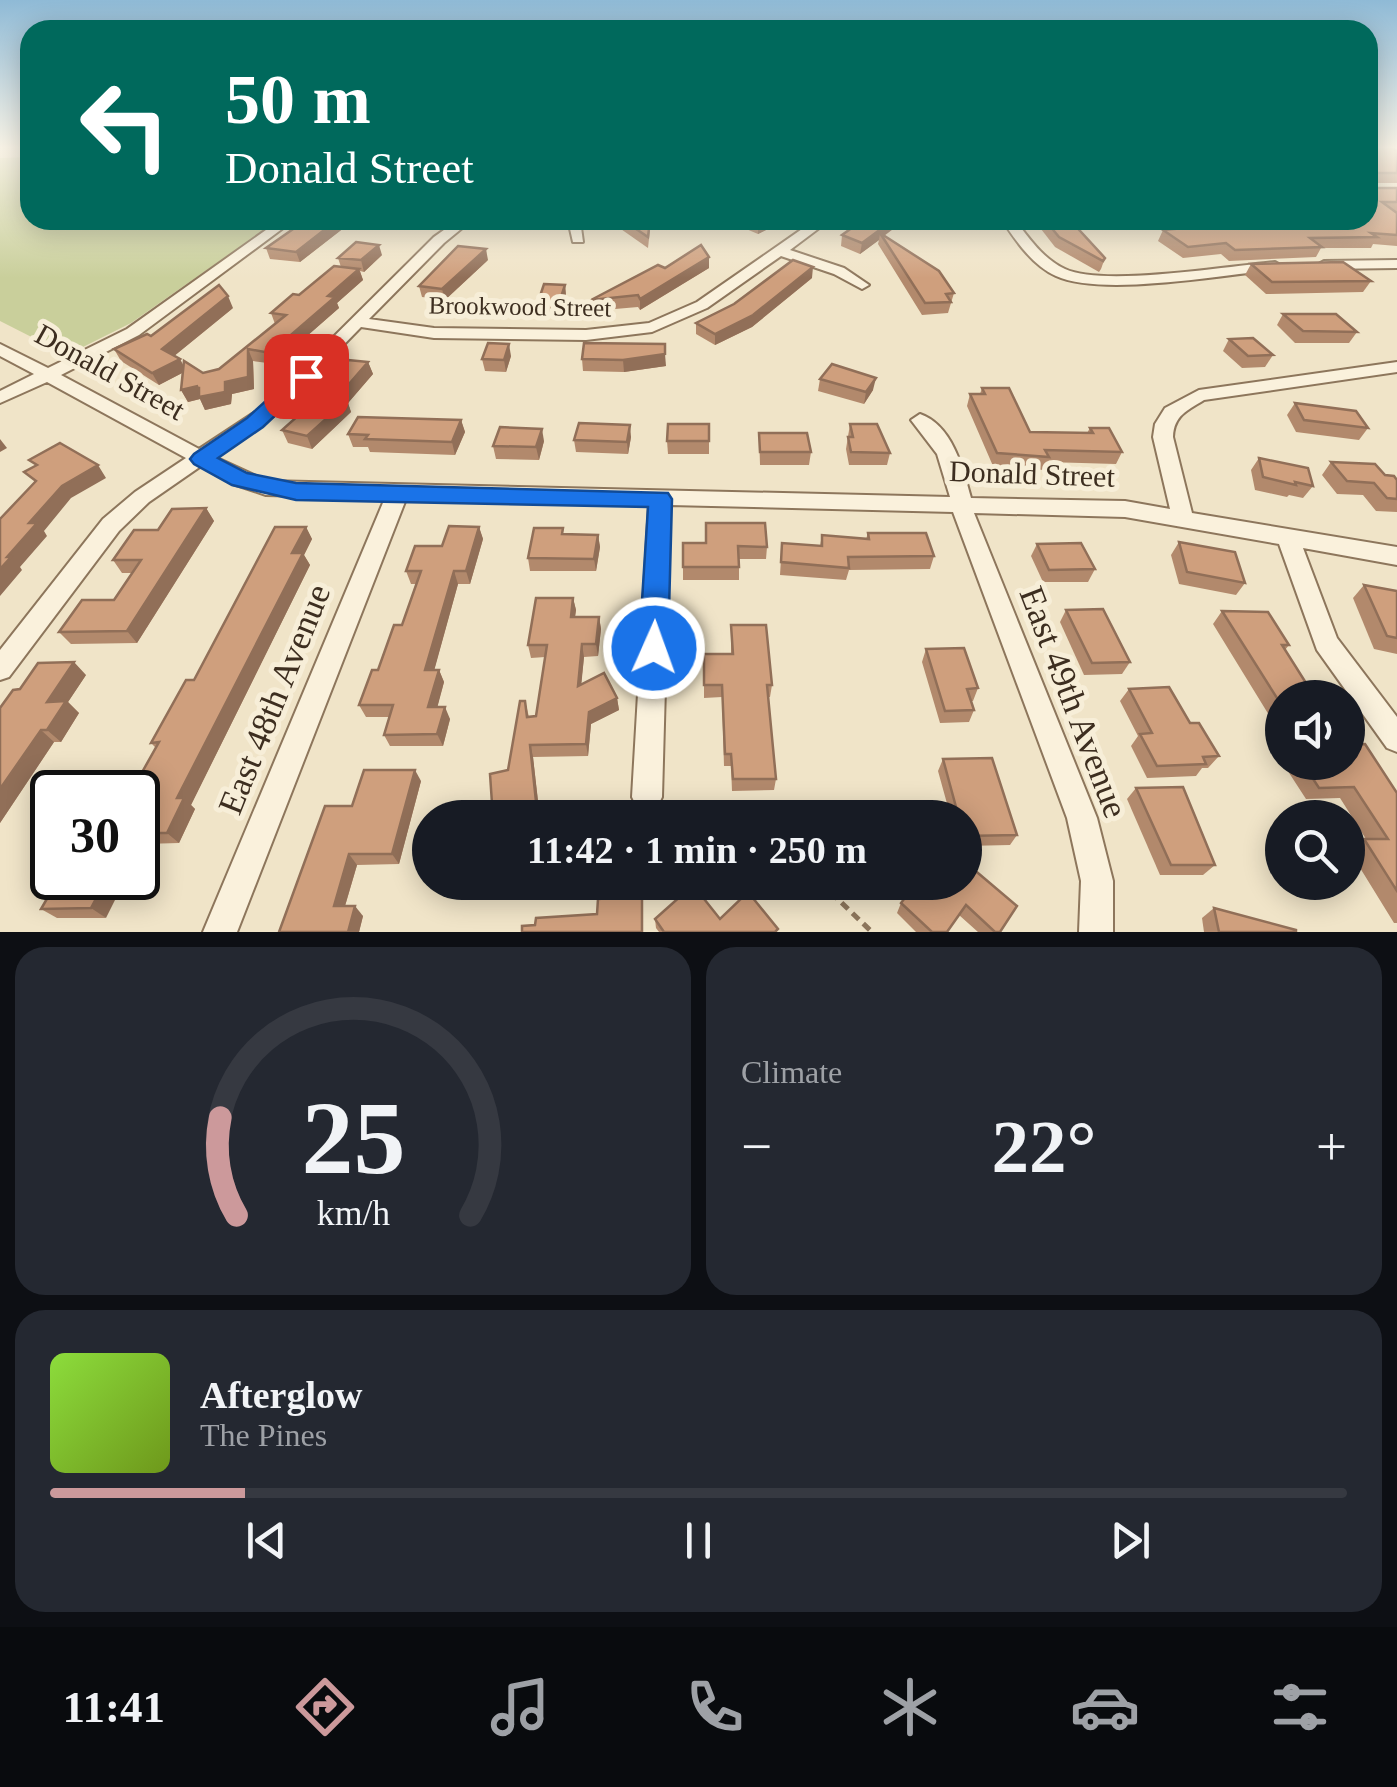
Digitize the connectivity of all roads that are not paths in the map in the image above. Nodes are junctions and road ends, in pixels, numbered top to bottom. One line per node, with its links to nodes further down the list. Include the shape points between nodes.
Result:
1 (274, 230): 13 (street, via 144,325)
2 (451, 230): 10 (street)
3 (576, 230): 6 (street)
4 (809, 230): 7 (street, Brookwood Street)
5 (1016, 230): 8 (street, via 1042,264 1072,277 1112,282)
6 (578, 239)
7 (779, 251): 9 (street); 10 (street, Brookwood Street, via 693,311 618,333 434,332)
8 (1397, 264)
9 (862, 285)
10 (358, 322): 16 (street, via 270,410)
11 (0, 350): 13 (street, Donald Street)
12 (1397, 367): 20 (street, via 1217,391 1185,402 1172,412 1163,437)
13 (47, 375): 14 (street); 16 (street, Donald Street)
14 (0, 398)
15 (920, 420): 19 (street, East 49th Avenue, via 936,432)
16 (202, 459): 17 (street, Donald Street, via 266,488); 23 (street, via 111,526)
17 (397, 494): 18 (street, Donald Street); 26 (street, East 48th Avenue)
18 (660, 499): 19 (street, Donald Street); 25 (street)
19 (961, 504): 20 (street, Donald Street); 27 (street, East 49th Avenue, via 1082,818 1096,881)
20 (1182, 516): 21 (street, Donald Street)
21 (1288, 538): 22 (street, Donald Street); 24 (street, via 1326,643)
22 (1397, 556)
23 (0, 669)
24 (1397, 740)
25 (647, 797)
26 (220, 932)
27 (1096, 932)

